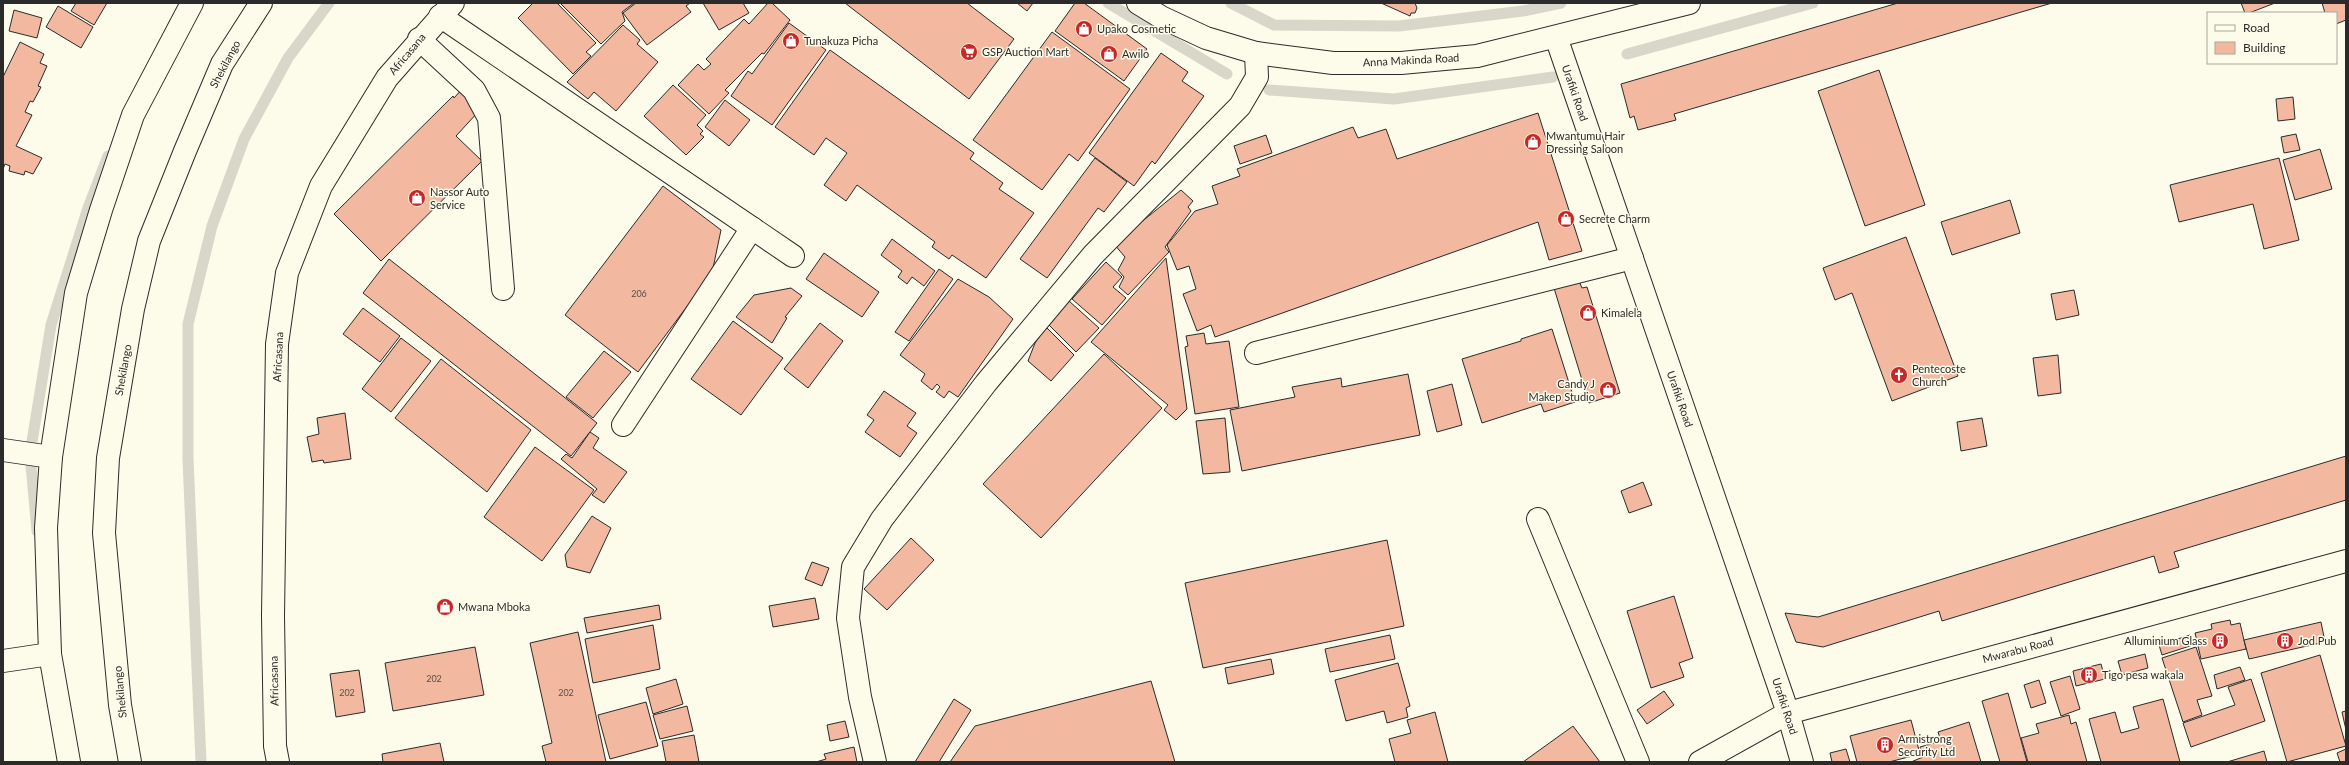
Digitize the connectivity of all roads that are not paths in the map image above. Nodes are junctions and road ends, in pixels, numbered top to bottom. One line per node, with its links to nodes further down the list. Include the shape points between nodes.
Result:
1 (192, 3): 16 (street, via 133,115 101,210 76,293)
2 (261, 3): 23 (street, Shekilango, via 222,64 176,172 149,241 133,309 108,458 104,533 120,705)
3 (1138, 3): 8 (street, Anna Makinda Road, via 1206,38)
4 (1689, 3): 6 (street, Anna Makinda Road)
5 (446, 10): 7 (street, Africasana); 9 (street)
6 (1556, 37): 8 (street, Anna Makinda Road, via 1477,56 1401,63 1333,63); 11 (street, Urafiki Road)
7 (419, 39): 12 (street, via 474,90 489,118); 24 (street, Africasana, via 387,78 321,186 287,272 277,344 273,616 275,746)
8 (1256, 53): 25 (street, via 1257,78 1240,106 1093,255 986,383 882,519 853,567 848,618 860,696)
9 (752, 228): 10 (street); 14 (street)
10 (793, 256)
11 (1632, 258): 13 (street); 21 (street, Urafiki Road)
12 (503, 289)
13 (1256, 353)
14 (623, 425)
15 (3, 450): 16 (street)
16 (51, 457): 19 (street, via 46,528)
17 (1538, 520): 26 (street)
18 (2346, 561): 21 (street, Mwarabu Road)
19 (50, 654): 20 (street); 22 (street)
20 (3, 661)
21 (1788, 713): 27 (street, Mwarabu Road); 28 (street, Urafiki Road)
22 (69, 762)
23 (130, 762)
24 (278, 762)
25 (874, 762)
26 (1638, 762)
27 (1700, 762)
28 (1802, 762)

